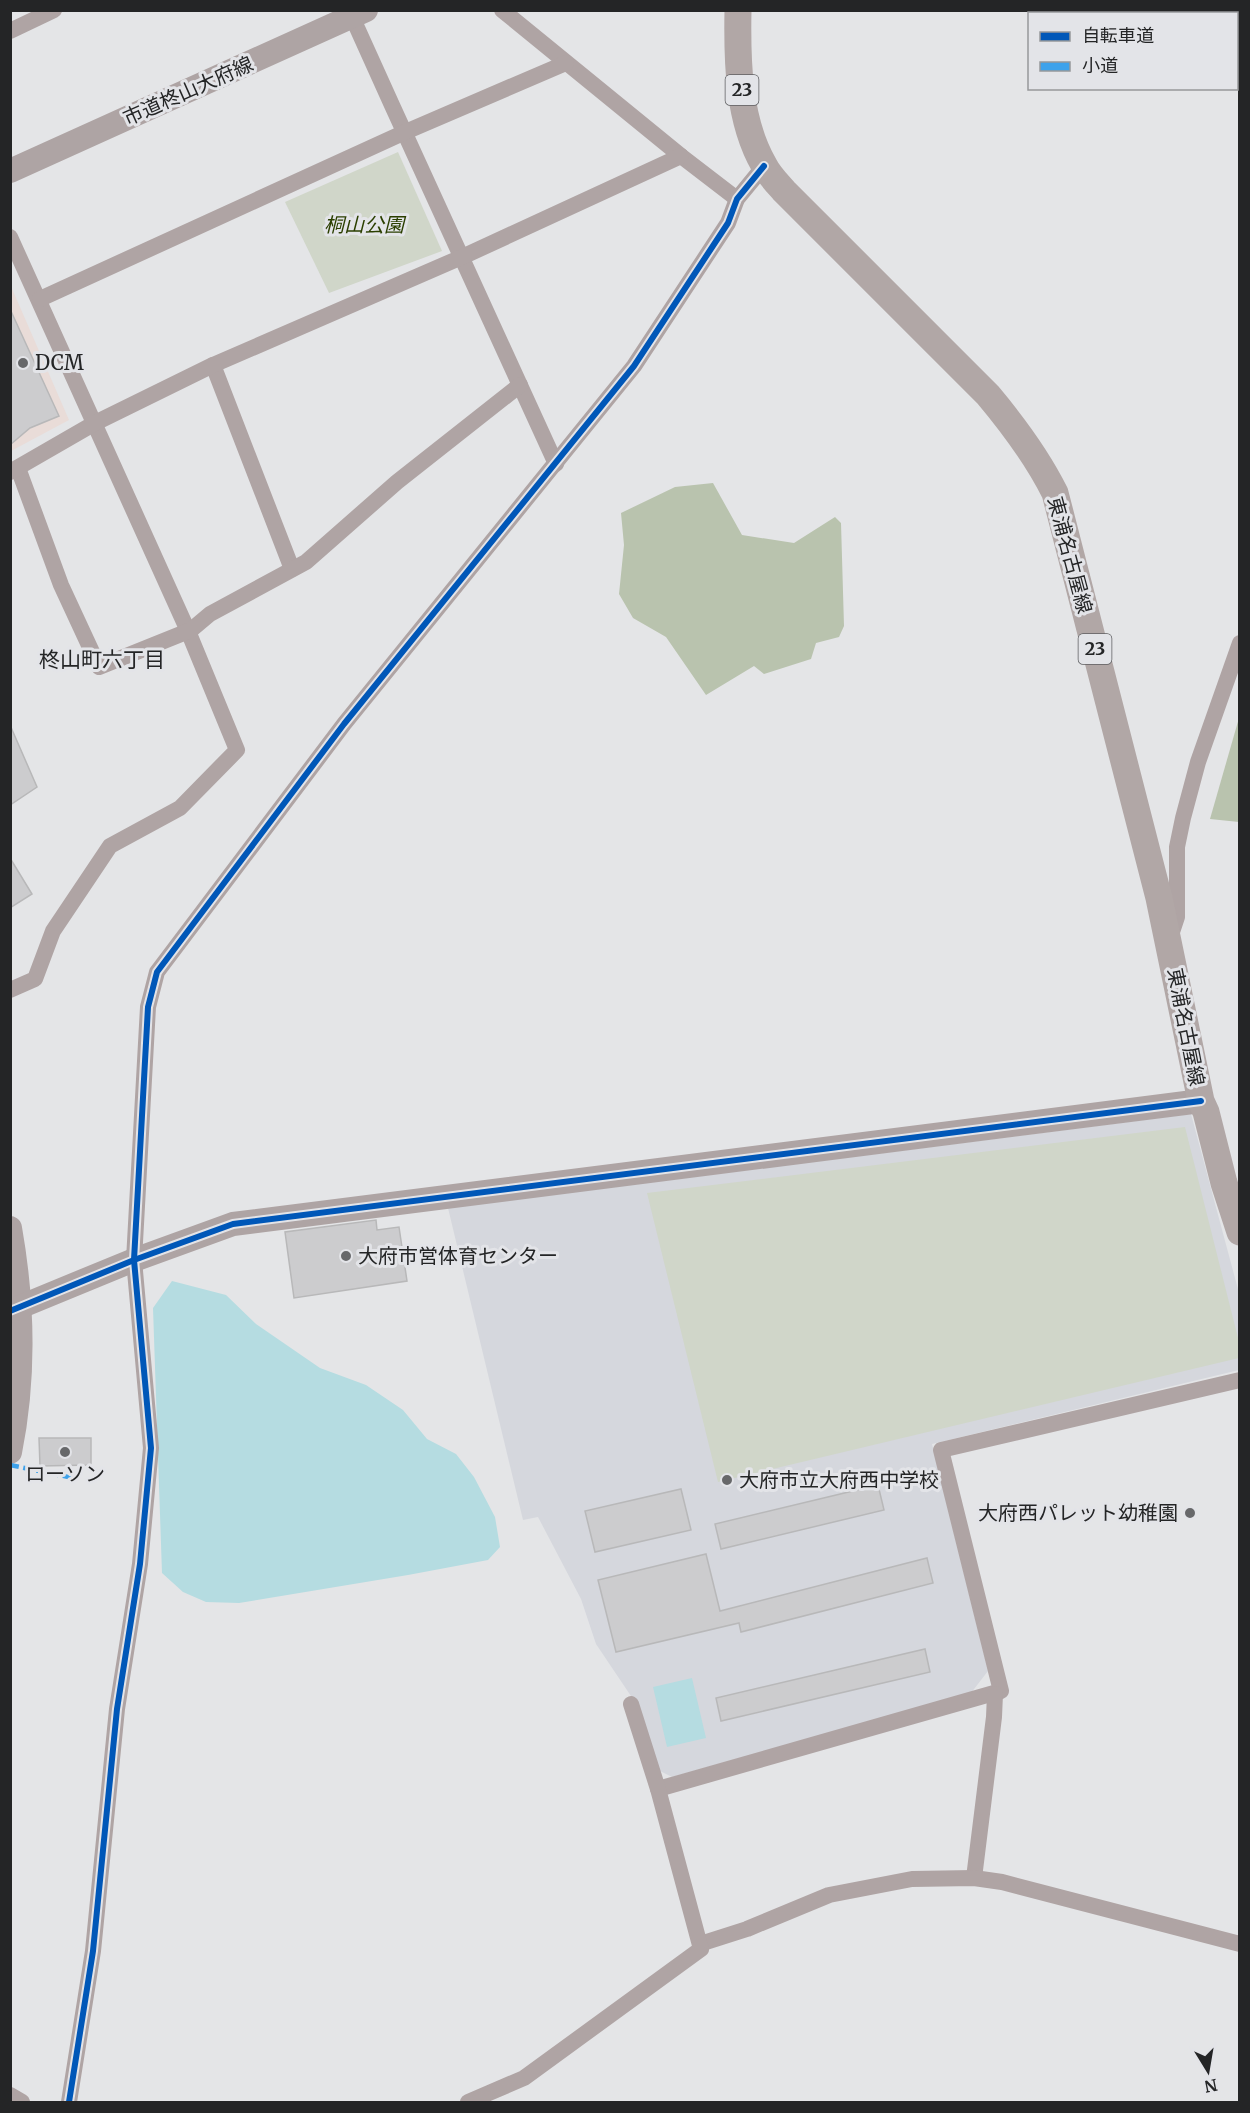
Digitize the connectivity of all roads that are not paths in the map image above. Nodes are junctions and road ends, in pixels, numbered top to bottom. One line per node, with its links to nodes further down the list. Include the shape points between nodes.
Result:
1 (54, 10): 5 (street)
2 (502, 10): 6 (street)
3 (738, 10): 9 (main road, 東浦名古屋線 / 23, via 737,57 746,115)
4 (356, 13): 7 (street); 10 (street, 市道柊山大府線)
5 (10, 31)
6 (566, 63): 7 (street); 8 (street)
7 (404, 133): 13 (street); 14 (street)
8 (681, 156): 11 (street); 13 (street)
9 (764, 166): 11 (street); 23 (main road, 東浦名古屋線 / 23, via 784,191 988,395 1041,465 1062,517)
10 (10, 171)
11 (737, 199): 18 (street, via 728,223 634,366)
12 (10, 237): 14 (street)
13 (462, 257): 15 (street); 16 (street)
14 (40, 299): 17 (street)
15 (213, 365): 17 (street); 20 (street)
16 (520, 385): 18 (street); 20 (street, via 397,482 306,562)
17 (95, 423): 19 (street); 21 (street)
18 (556, 464): 28 (street, via 344,724 157,972 147,1007)
19 (14, 470): 21 (street, via 99,667)
20 (292, 569): 21 (street, via 210,614)
21 (188, 631): 24 (street, via 237,750 180,808 110,846 53,932 35,979)
22 (1239, 644): 23 (street, via 1183,818 1177,847 1177,917)
23 (1169, 942): 25 (main road, 東浦名古屋線 / 23)
24 (10, 990)
25 (1201, 1101): 27 (main road, 東浦名古屋線 / 23); 28 (street, via 233,1224)
26 (10, 1228): 29 (street, via 16,1260)
27 (1239, 1228)
28 (134, 1260): 29 (street); 40 (street, via 151,1448 140,1564 117,1709 93,1951)
29 (15, 1309): 31 (street, via 21,1377)
30 (1239, 1380): 32 (street, via 941,1450 1001,1691)
31 (10, 1452)
32 (995, 1694): 34 (street); 35 (street)
33 (631, 1704): 34 (street)
34 (658, 1789): 36 (street)
35 (974, 1878): 36 (street, via 912,1879 829,1895); 37 (street)
36 (700, 1944): 41 (street, via 701,1949 524,2078)
37 (1239, 1944)
38 (10, 2095): 39 (street)
39 (22, 2103)
40 (69, 2103)
41 (468, 2103)

